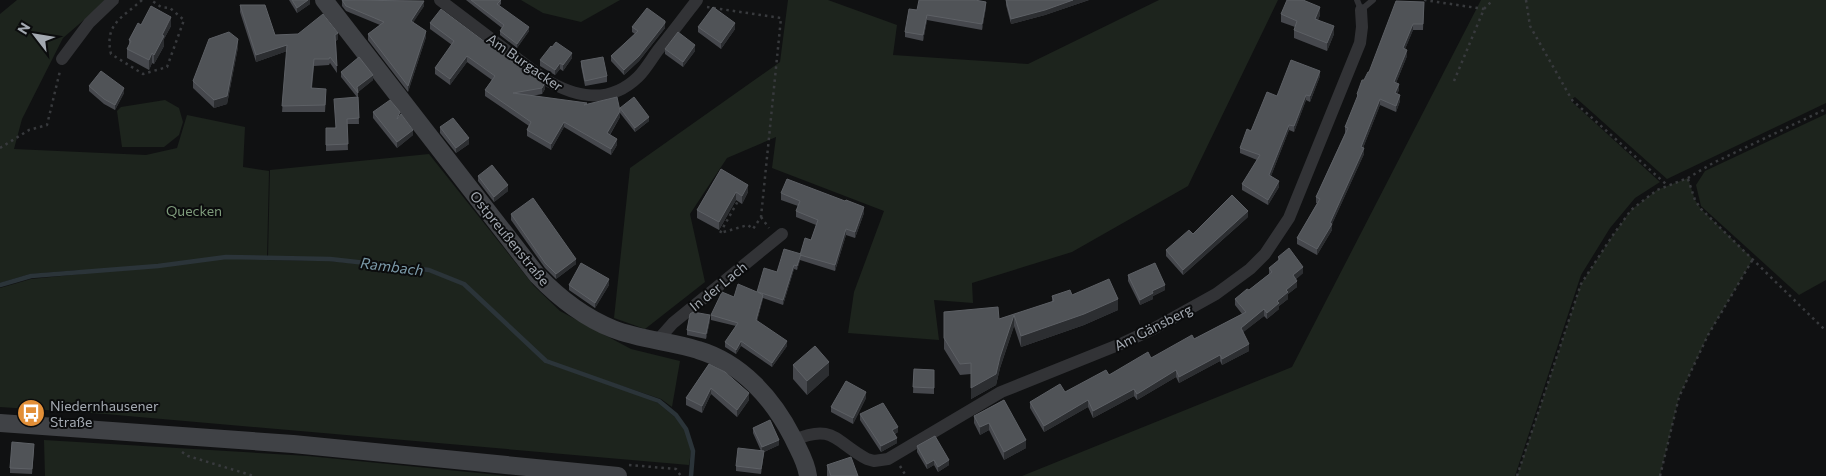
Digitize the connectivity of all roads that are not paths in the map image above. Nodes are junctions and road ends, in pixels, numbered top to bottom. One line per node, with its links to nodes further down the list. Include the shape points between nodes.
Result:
1 (113, 0): 7 (street, via 89,23)
2 (324, 0): 9 (street, Ostpreußenstraße, via 549,288 595,321 630,335)
3 (440, 0): 5 (street, Am Burgacker, via 555,85 577,94 593,96 625,86 638,76)
4 (1374, 0): 6 (lane)
5 (695, 2)
6 (1359, 5): 11 (street, Am Gänsberg, via 1360,43 1289,218 1265,254 1234,283 1153,329 1001,392 888,459 867,460 824,432 814,432)
7 (62, 59)
8 (782, 234): 9 (street, In der Lach, via 673,322)
9 (658, 341): 11 (street, Ostpreußenstraße, via 698,350 737,370 770,400)
10 (0, 423): 12 (street, via 293,444)
11 (794, 440): 13 (street, Ostpreußenstraße); 14 (street, Ostpreußenstraße, via 804,458)
12 (618, 476)
13 (797, 476)
14 (808, 476)

